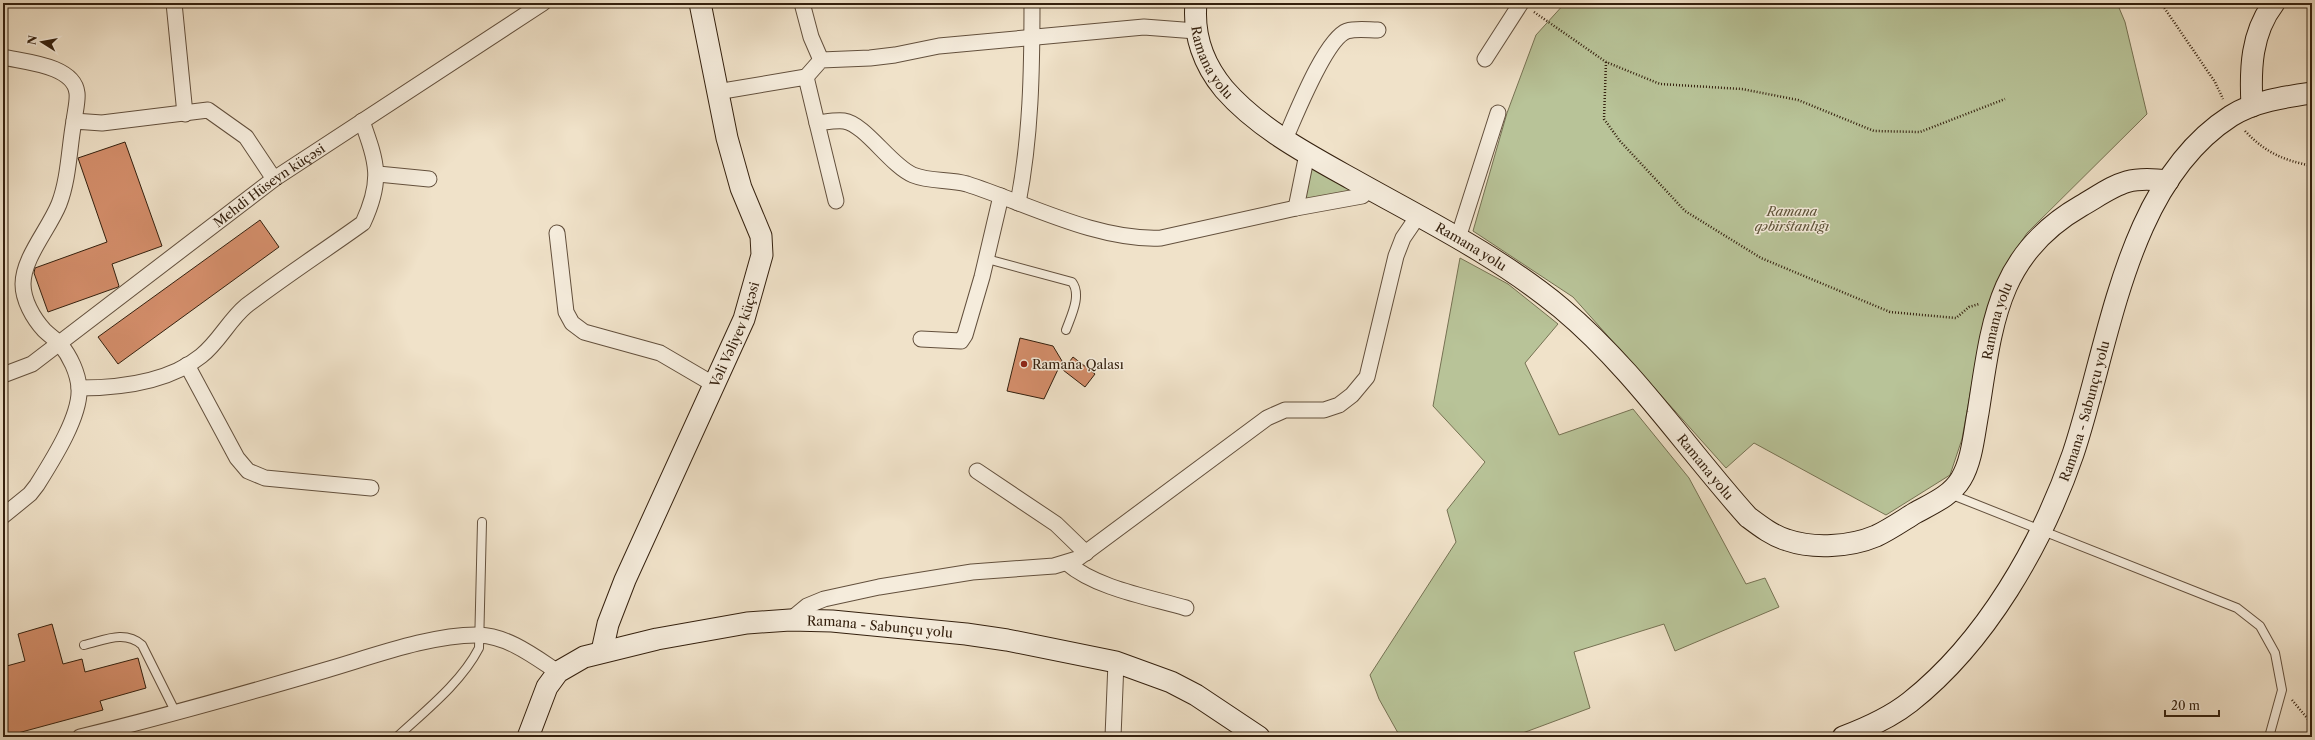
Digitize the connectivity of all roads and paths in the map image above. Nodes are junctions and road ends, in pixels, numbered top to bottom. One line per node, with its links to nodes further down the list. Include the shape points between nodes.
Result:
1 (174, 3): 23 (street)
2 (543, 3): 26 (street, Mehdi Hüseyn küçəsi)
3 (700, 3): 18 (street, Vəli Vəliyev küçəsi)
4 (802, 3): 15 (street, via 811,37)
5 (1032, 3): 12 (street)
6 (1196, 3): 11 (street, Ramana yolu)
7 (1522, 3): 14 (street); 16 (path)
8 (2161, 3): 24 (path, via 2215,82)
9 (2274, 3): 21 (street, via 2260,28 2255,44 2251,79)
10 (1378, 30): 28 (street, via 1347,31 1336,40 1318,68)
11 (1196, 31): 12 (street, via 1144,27); 28 (street, Ramana yolu, via 1203,55 1225,90)
12 (1032, 39): 15 (street, via 939,46 870,58); 38 (street, via 1030,117 1026,163)
13 (3, 58): 25 (street, via 57,69 69,77 77,92)
14 (1485, 59)
15 (821, 60): 17 (street)
16 (1606, 62): 20 (path, via 1660,84 1742,89 1798,100 1874,131 1920,132); 44 (path, via 1604,118 1620,141 1685,211 1761,258 1890,312 1956,318 1969,307)
17 (806, 77): 18 (street); 27 (street)
18 (717, 92): 50 (street, Vəli Vəliyev küçəsi, via 741,188 762,244 759,270 744,319)
19 (2312, 93): 21 (street, Ramana - Sabunçu yolu, via 2279,98)
20 (2004, 99)
21 (2252, 106): 24 (street, Ramana - Sabunçu yolu)
22 (1498, 113): 42 (street)
23 (185, 114): 25 (street, via 102,123); 32 (street, via 208,110 246,137)
24 (2232, 116): 30 (path, via 2256,142 2273,153 2285,160); 34 (street, Ramana - Sabunçu yolu, via 2189,152)
25 (74, 121): 47 (street, via 66,182 45,233 30,256 23,284 29,309 44,329)
26 (362, 121): 31 (street, via 375,156); 32 (street, Mehdi Hüseyn küçəsi)
27 (817, 123): 36 (street, via 845,121 856,126 912,175 959,182); 37 (street)
28 (1285, 139): 29 (street, Ramana yolu)
29 (1307, 154): 35 (street, Ramana yolu); 39 (street)
30 (2312, 166)
31 (378, 174): 33 (street); 48 (street, via 371,207 363,223 243,309 202,356)
32 (274, 179): 47 (street, Mehdi Hüseyn küçəsi)
33 (429, 179)
34 (2168, 182): 44 (street, Ramana yolu, via 2136,178 2122,182 2067,214 2046,230 2024,253); 57 (street, Ramana - Sabunçu yolu, via 2136,242 2124,274 2073,452)
35 (1370, 189): 39 (street, via 1362,196); 40 (street, Ramana yolu)
36 (1001, 196): 38 (street); 43 (street)
37 (836, 201)
38 (1018, 203): 39 (street, via 1059,219 1143,239 1160,238)
39 (1296, 208)
40 (1418, 216): 42 (street, Ramana yolu); 58 (street, via 1396,256 1367,377 1352,395 1339,405 1324,410 1285,410 1267,418)
41 (557, 233): 50 (street, via 566,312 572,324 584,332 660,353)
42 (1458, 238): 54 (street, Ramana yolu, via 1527,280 1587,332 1626,373 1748,517 1781,538 1826,546 1876,536)
43 (987, 259): 45 (lane, via 1072,282 1076,288 1076,297); 46 (street, via 965,335 961,340)
44 (1999, 303): 54 (street, Ramana yolu, via 1991,332 1973,441 1962,478)
45 (1066, 330)
46 (921, 339)
47 (60, 344): 49 (street, Mehdi Hüseyn küçəsi, via 32,364); 51 (street, via 75,368)
48 (187, 365): 51 (street, via 145,381 104,388); 53 (street, via 237,458 248,471 265,478)
49 (3, 375)
50 (713, 384): 64 (street, Vəli Vəliyev küçəsi, via 625,580 608,624)
51 (79, 388): 55 (street, via 72,421 45,473 30,494)
52 (976, 471): 58 (street, via 1056,524)
53 (371, 488)
54 (1949, 493): 57 (lane)
55 (3, 516)
56 (482, 522): 62 (lane)
57 (2043, 529): 67 (lane, via 2237,608 2260,626 2275,653); 75 (street, Ramana - Sabunçu yolu, via 2007,590 1947,670 1909,703 1869,727)
58 (1086, 553): 59 (street)
59 (1067, 562): 60 (street, via 1080,574 1097,581); 61 (street, via 1041,567 972,572 879,587 824,599 807,606)
60 (1186, 608)
61 (790, 620): 64 (street, Ramana - Sabunçu yolu, via 748,623 657,639); 65 (street, Ramana - Sabunçu yolu, via 966,634)
62 (481, 635): 66 (street, via 502,640); 68 (street, via 460,636 410,646); 71 (lane, via 474,659 439,698)
63 (84, 645): 68 (lane, via 123,636 133,637 142,645)
64 (602, 652): 66 (street, Ramana - Sabunçu yolu, via 584,657)
65 (1116, 662): 73 (street); 74 (street, Ramana - Sabunçu yolu, via 1171,682 1196,695)
66 (558, 672): 72 (street, Ramana - Sabunçu yolu, via 547,687)
67 (2282, 690): 69 (path); 76 (lane)
68 (176, 714): 70 (street)
69 (2312, 724)
70 (80, 737)
71 (397, 737)
72 (528, 737)
73 (1113, 737)
74 (1259, 737)
75 (1843, 737)
76 (2269, 737)

